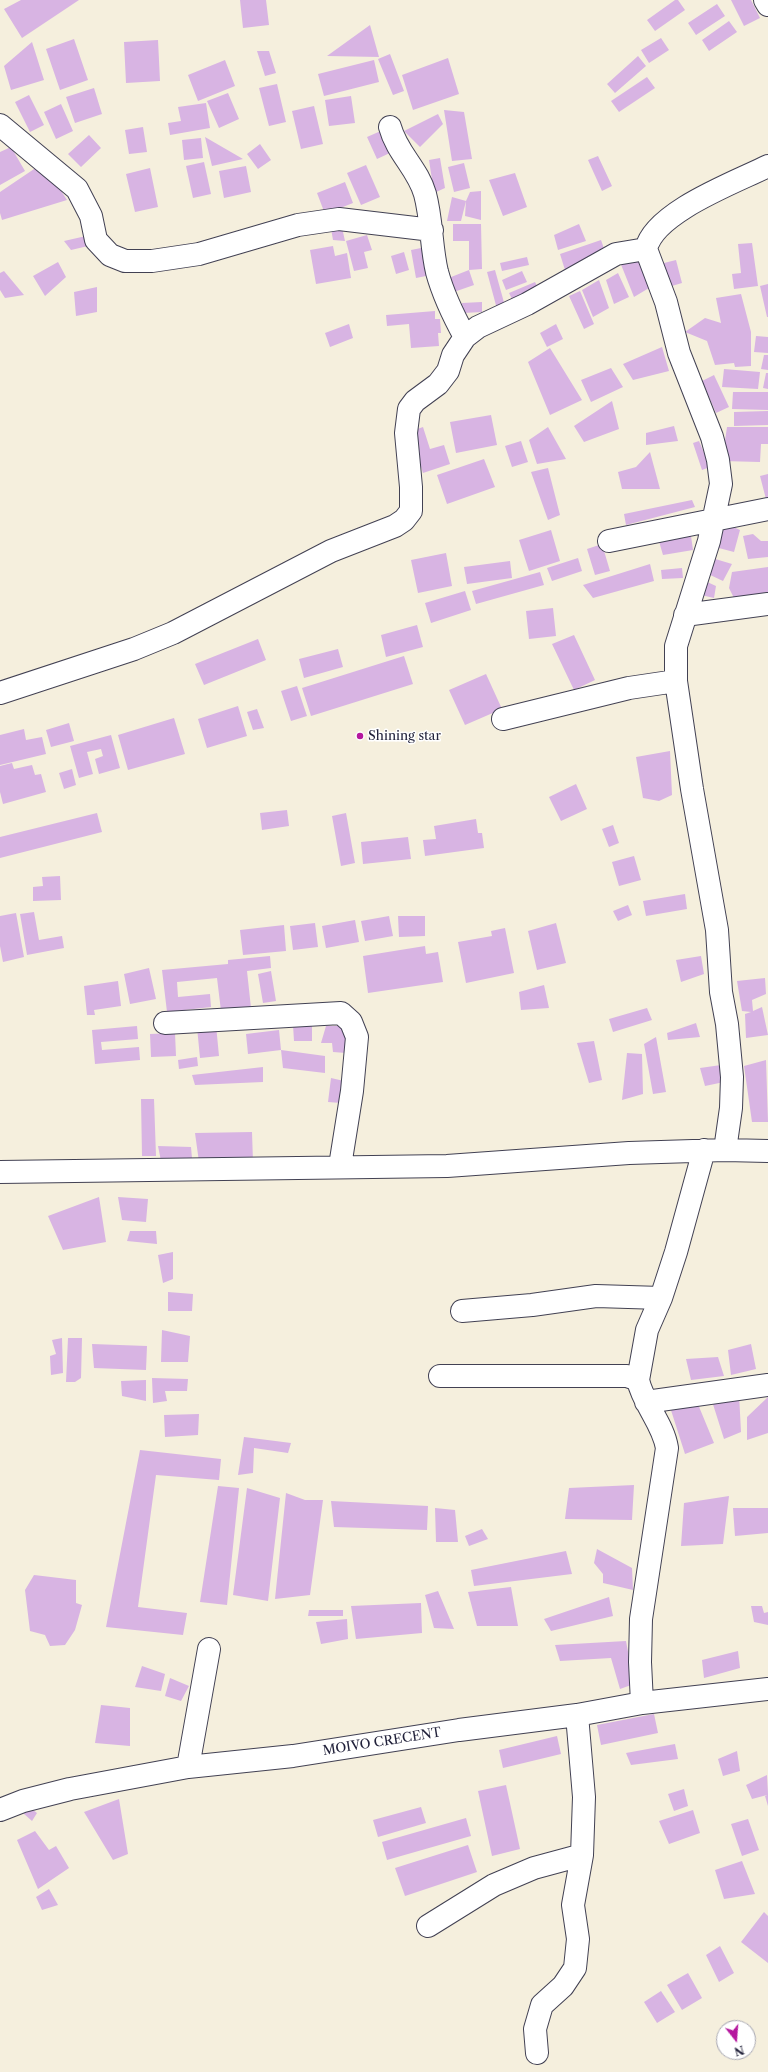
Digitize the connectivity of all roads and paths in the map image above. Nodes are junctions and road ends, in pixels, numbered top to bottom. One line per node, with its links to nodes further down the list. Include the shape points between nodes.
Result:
1 (765, 0): 2 (street)
2 (768, 5)
3 (0, 126): 6 (street, via 77,189 91,216 96,240 110,255 125,261 152,261 199,254 298,225 339,219)
4 (390, 127): 6 (street, via 403,156 418,175 425,194)
5 (768, 166): 7 (street, via 694,202 660,224 648,240)
6 (432, 230): 8 (street, via 437,273 456,321)
7 (646, 249): 8 (street, via 616,254); 10 (street, via 666,302 679,353 712,437 718,460 721,484)
8 (465, 336): 15 (street, via 453,356 448,371 438,384 415,400 409,409 406,433 411,511 404,520 331,552 173,633 134,649)
9 (768, 508): 10 (street)
10 (713, 520): 11 (street); 13 (street, via 709,541)
11 (609, 541)
12 (768, 604): 13 (street)
13 (685, 614): 14 (street, via 676,646)
14 (676, 681): 16 (street, via 629,688); 19 (street, via 717,930 720,992 727,1024 732,1077)
15 (0, 693)
16 (503, 719)
17 (165, 1023): 21 (street, via 341,1013 351,1022 357,1037 352,1091)
18 (704, 1150): 19 (street); 21 (street, via 448,1166); 23 (street)
19 (725, 1150): 20 (street)
20 (768, 1151)
21 (340, 1166): 22 (street)
22 (0, 1172)
23 (661, 1298): 24 (street, via 596,1296); 26 (street, via 648,1330)
24 (462, 1311)
25 (440, 1376): 26 (street, via 627,1376)
26 (638, 1380): 28 (street)
27 (768, 1385): 28 (street)
28 (646, 1402): 31 (street, via 661,1429 667,1448 641,1619)
29 (210, 1649): 33 (street)
30 (768, 1689): 31 (street, MOIVO CRECENT)
31 (642, 1703): 32 (street, MOIVO CRECENT)
32 (577, 1715): 33 (street, MOIVO CRECENT, via 459,1730 293,1756); 35 (street, via 584,1797)
33 (188, 1767): 34 (street, MOIVO CRECENT, via 70,1789 23,1801)
34 (0, 1810)
35 (582, 1855): 36 (street, via 534,1868 494,1885); 37 (street, via 572,1905 578,1939 575,1968 563,1986 542,2006 535,2029)
36 (428, 1926)
37 (537, 2053)

